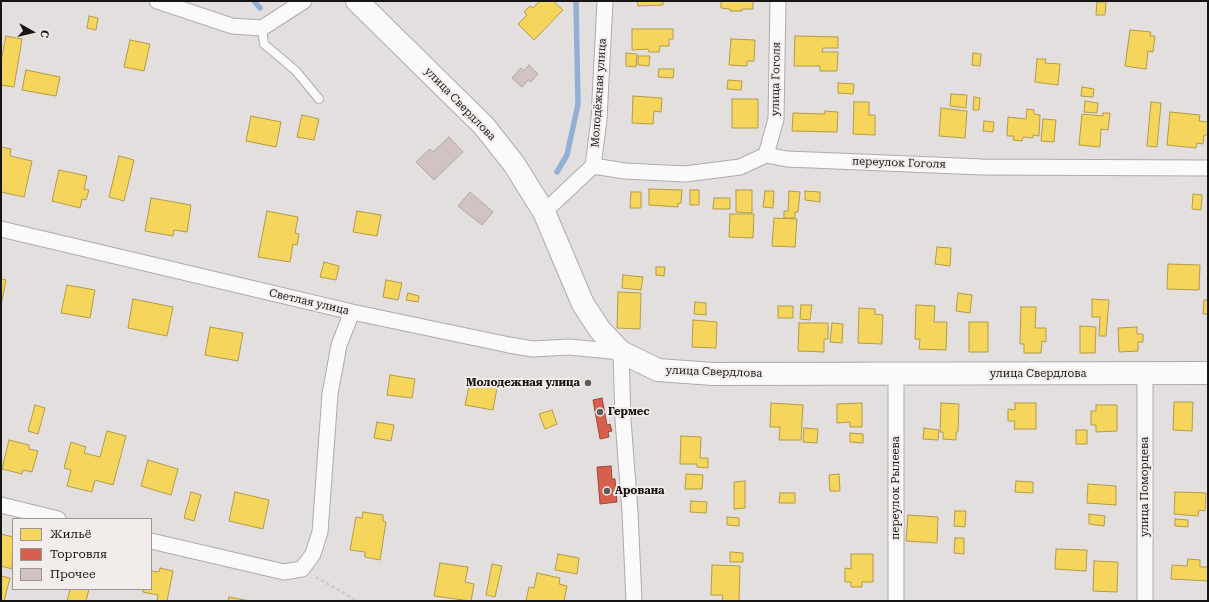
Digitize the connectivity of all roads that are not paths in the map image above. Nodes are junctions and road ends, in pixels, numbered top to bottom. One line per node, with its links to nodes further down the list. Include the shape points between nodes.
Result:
1 (157, 1): 6 (street, via 232,26)
2 (304, 1): 6 (street)
3 (357, 1): 11 (street, улица Свердлова, via 484,126 514,164)
4 (605, 1): 9 (street, Молодёжная улица, via 599,119)
5 (778, 1): 8 (street, улица Гоголя, via 776,119)
6 (262, 28): 7 (lane, via 264,44 296,71)
7 (319, 99)
8 (766, 155): 9 (street, via 740,167 685,174 625,171); 10 (street, переулок Гоголя, via 788,159 982,166)
9 (593, 166): 11 (street)
10 (1208, 168)
11 (544, 212): 14 (street, улица Свердлова, via 583,304 600,330)
12 (1, 229): 13 (street, Светлая улица)
13 (352, 312): 14 (street, Светлая улица, via 527,348 570,347); 20 (street, via 340,345 330,394 320,532 313,554 302,569 284,572)
14 (621, 352): 16 (street, улица Свердлова, via 658,370 714,374); 21 (street)
15 (1145, 373): 16 (street, улица Свердлова); 17 (street, улица Свердлова); 23 (street, улица Поморцева)
16 (896, 374): 22 (street, переулок Рылеева)
17 (1208, 374)
18 (1, 505): 19 (street)
19 (54, 518)
20 (152, 542)
21 (634, 601)
22 (896, 601)
23 (1145, 601)

